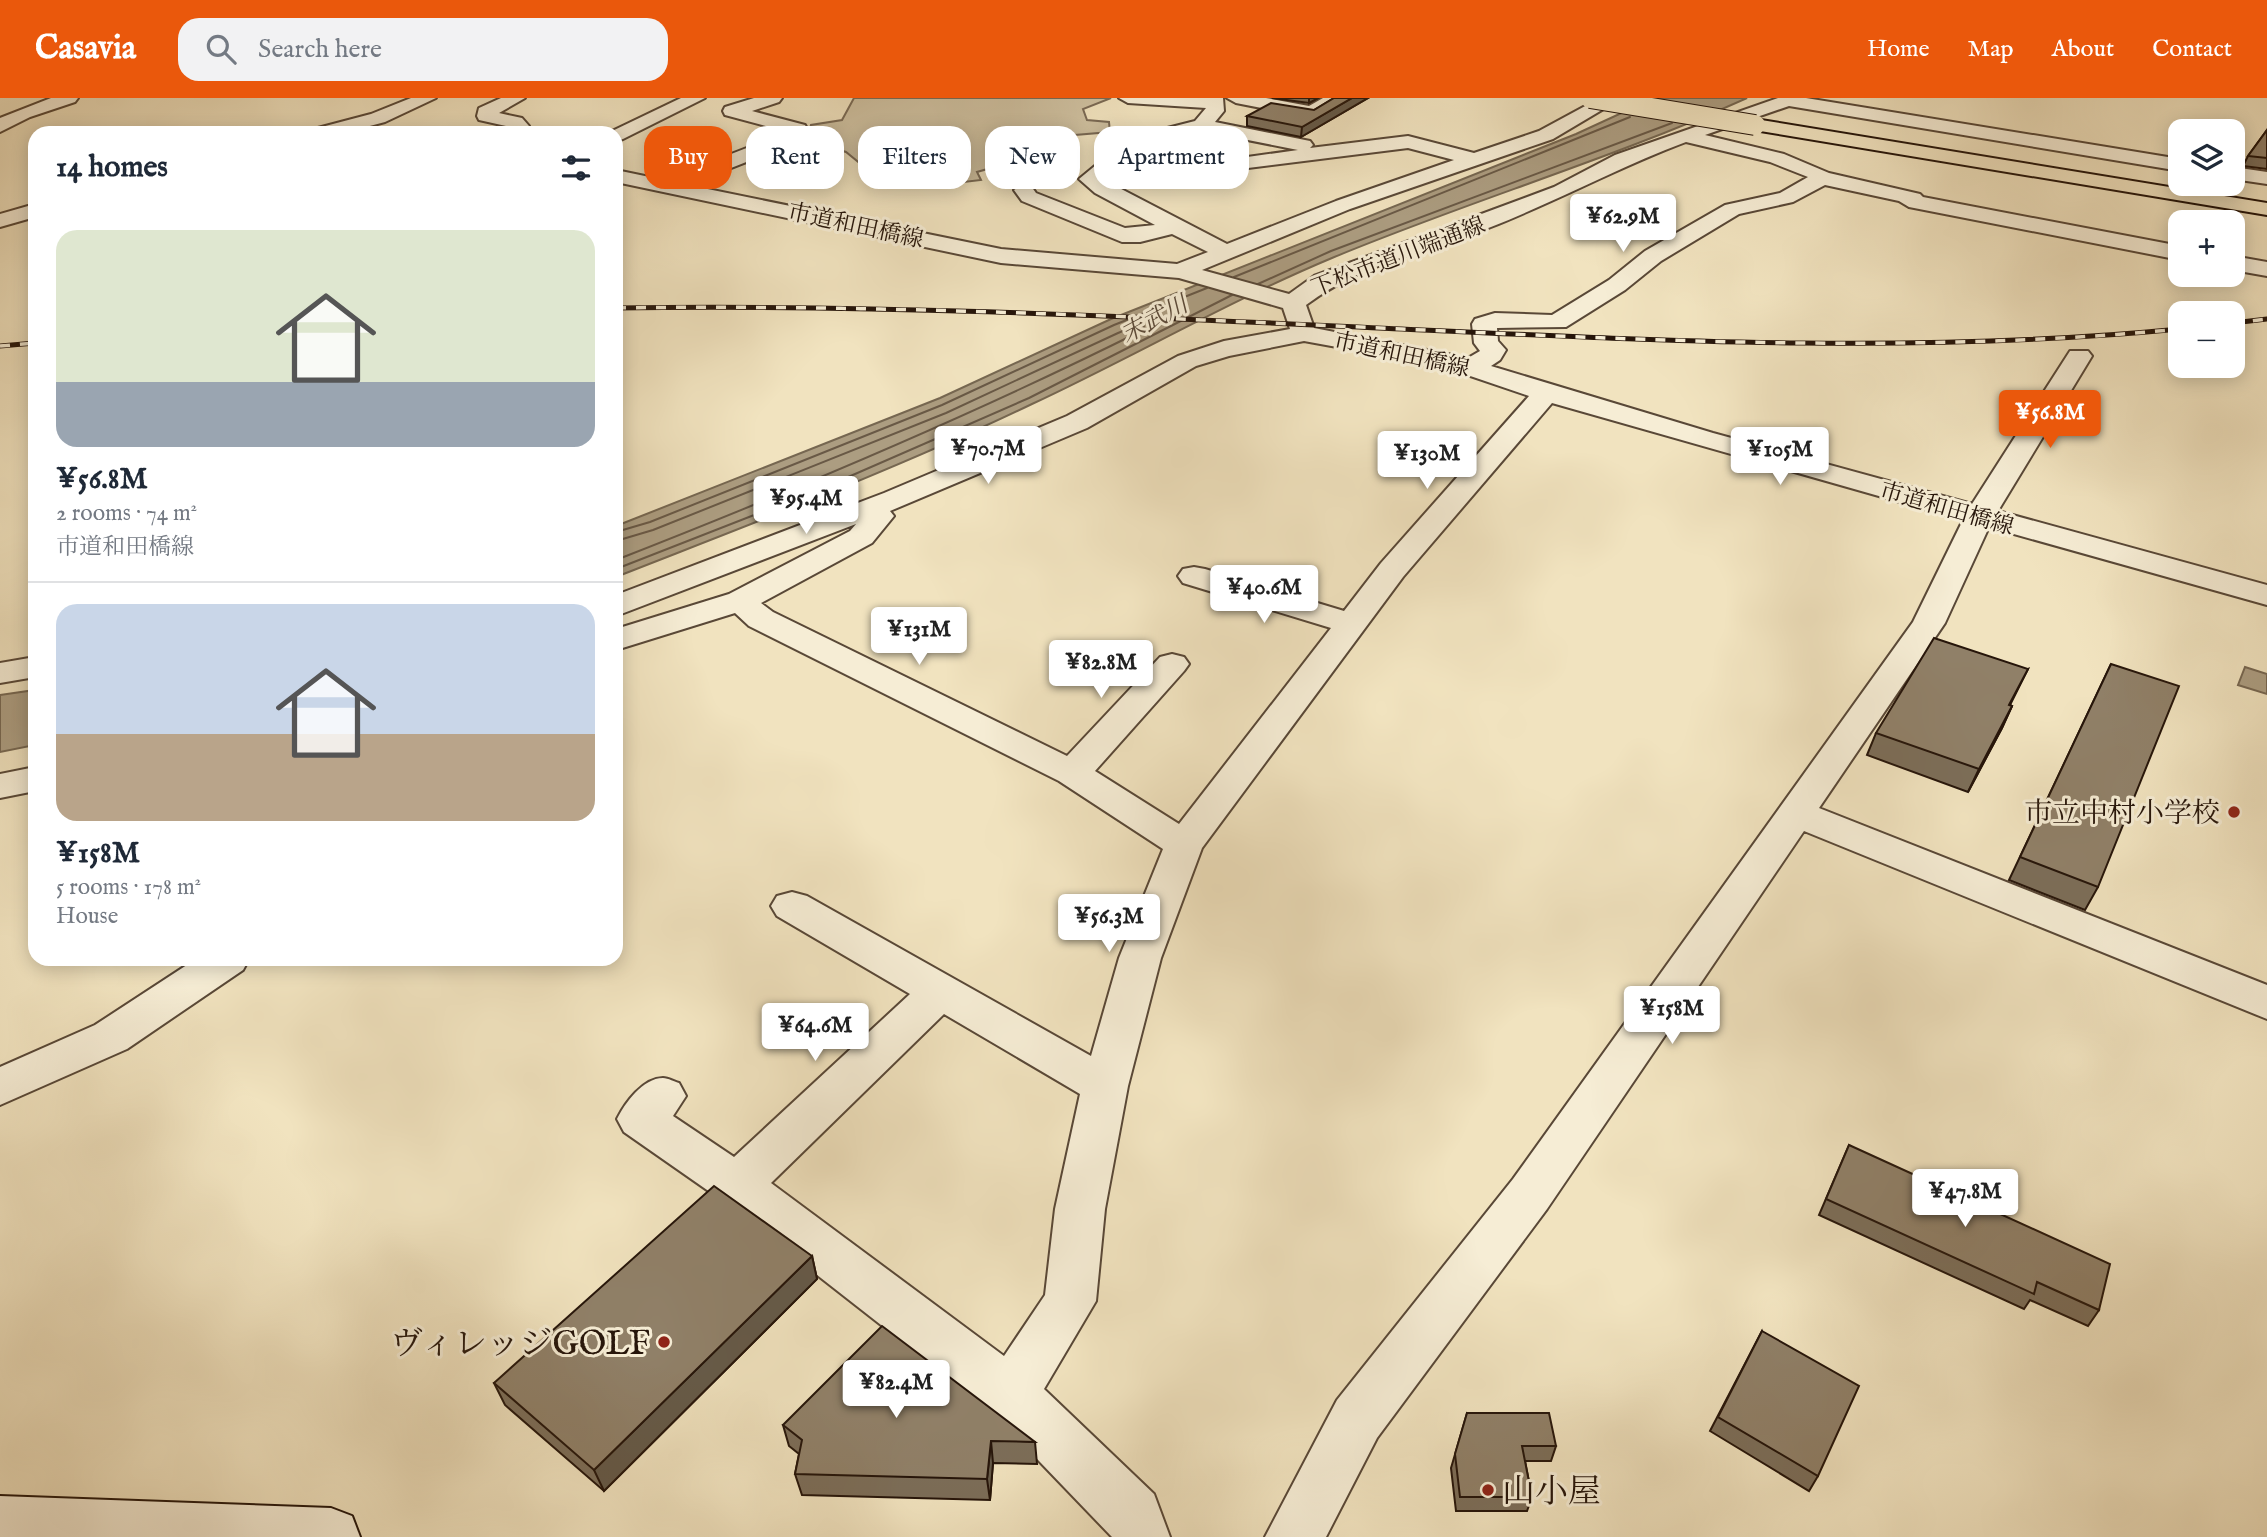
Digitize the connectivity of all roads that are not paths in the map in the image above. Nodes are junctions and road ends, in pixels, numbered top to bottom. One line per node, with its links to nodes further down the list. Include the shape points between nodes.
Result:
1 (69, 98): 16 (street)
2 (427, 98): 17 (street)
3 (516, 98): 18 (street, via 486,116)
4 (696, 98): 19 (street)
5 (773, 98): 23 (street, via 732,111 797,129 800,134)
6 (1236, 98): 7 (street, via 1312,112)
7 (1336, 98)
8 (1590, 98): 14 (highway, bridge)
9 (1613, 98): 22 (street, via 1546,135)
10 (1635, 98): 14 (highway)
11 (1214, 100): 13 (street); 15 (street, via 1212,117)
12 (1793, 100): 20 (street, 下松市道川端通線); 25 (street)
13 (1125, 101)
14 (1763, 122): 34 (highway)
15 (1202, 125): 21 (street); 40 (street, via 1127,144 1089,179)
16 (0, 126)
17 (352, 126)
18 (520, 126)
19 (623, 132)
20 (1685, 136): 28 (street, via 1785,161); 46 (street, 下松市道川端通線, via 1622,159 1561,191 1484,222 1322,281)
21 (1330, 152): 22 (street, via 1408,142); 24 (street)
22 (1472, 159): 41 (street)
23 (732, 160)
24 (1249, 162)
25 (2168, 163)
26 (2245, 175): 29 (street)
27 (623, 177): 30 (street, 市道和田橋線)
28 (1822, 178): 42 (street, via 1947,209); 49 (street, via 1786,198 1732,209 1557,322 1495,320 1484,324 1486,343 1493,350)
29 (2267, 178)
30 (644, 182)
31 (680, 189): 45 (street, 市道和田橋線, via 1001,256)
32 (1024, 190): 40 (street, via 1028,197 1122,235 1140,236)
33 (28, 196): 36 (street)
34 (2229, 199): 35 (highway); 37 (highway)
35 (2267, 200)
36 (0, 202)
37 (2267, 210)
38 (28, 212): 39 (street)
39 (0, 221)
40 (1177, 226): 41 (street)
41 (1223, 251): 45 (street)
42 (2168, 251)
43 (2245, 265): 44 (street)
44 (2267, 269)
45 (1190, 274): 46 (street, 市道和田橋線)
46 (1284, 301): 47 (street, 下松市道川端通線)
47 (1304, 334): 49 (street, 市道和田橋線, via 1411,351); 51 (street, 下松市道川端通線, via 1187,361 1077,422)
48 (2079, 356): 52 (street)
49 (1471, 367): 50 (street, 市道和田橋線)
50 (1546, 393): 52 (street, 市道和田橋線); 57 (street)
51 (894, 499): 55 (street, via 861,537); 56 (street, 下松市道川端通線)
52 (1979, 517): 54 (street, 市道和田橋線); 65 (street, via 1929,623)
53 (1194, 576): 57 (street)
54 (2267, 595)
55 (740, 601): 58 (street); 62 (street, via 761,619)
56 (623, 603)
57 (1350, 623): 66 (street)
58 (623, 638)
59 (1172, 664): 62 (street)
60 (28, 668): 61 (street)
61 (0, 673)
62 (1072, 774): 66 (street)
63 (28, 780): 64 (street)
64 (0, 786)
65 (1795, 813): 70 (street); 80 (street, via 1530,1194 1357,1419)
66 (1184, 845): 71 (street, via 1140,958)
67 (792, 906): 69 (street)
68 (218, 966): 72 (street, via 111,1037)
69 (940, 991): 71 (street); 74 (street)
70 (2267, 1003)
71 (1105, 1086): 75 (street, via 1080,1209 1070,1301)
72 (0, 1087)
73 (663, 1096): 74 (street, via 641,1119)
74 (737, 1185): 75 (street)
75 (1010, 1393): 79 (street, via 1133,1515)
76 (0, 1525): 77 (street)
77 (312, 1537): 78 (street)
78 (331, 1537)
79 (1141, 1537)
80 (1294, 1537)

